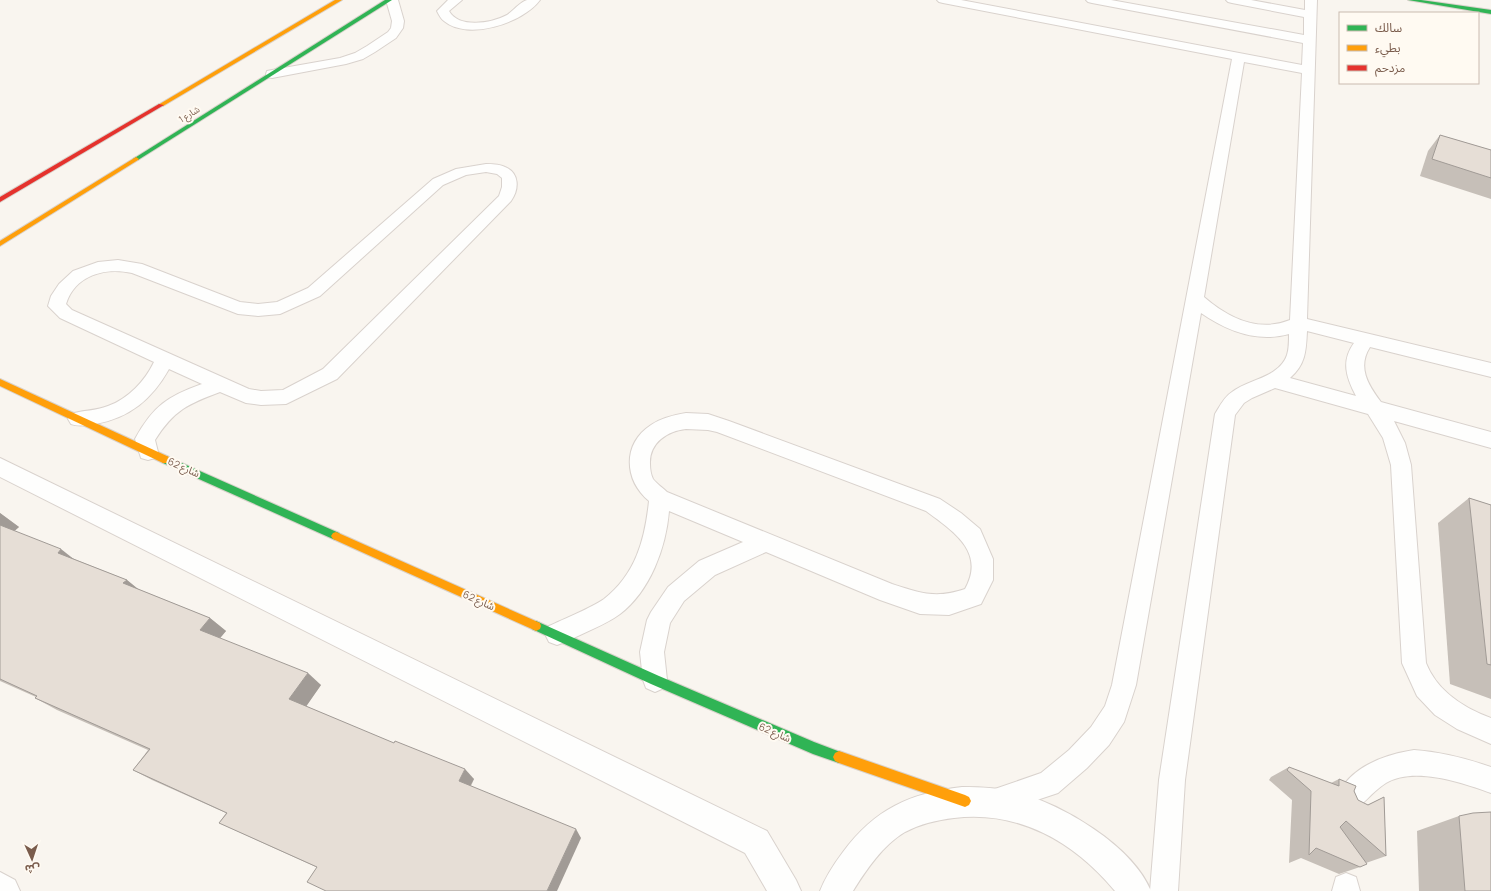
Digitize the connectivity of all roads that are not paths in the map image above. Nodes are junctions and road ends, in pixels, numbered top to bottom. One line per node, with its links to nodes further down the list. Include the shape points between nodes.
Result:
1 (339, 0): 16 (street)
2 (389, 0): 15 (street, شارع 1)
3 (392, 0): 15 (lane, via 398,21 396,28 392,35 371,49 342,61)
4 (456, 0): 5 (lane, via 443,11 444,16 449,21 468,26 485,25 510,18)
5 (534, 0)
6 (1092, 0): 12 (lane)
7 (1232, 0): 10 (lane)
8 (1411, 0): 11 (street)
9 (948, 1): 13 (lane)
10 (1311, 7): 12 (lane)
11 (1491, 12)
12 (1309, 40): 14 (lane)
13 (1240, 57): 14 (lane); 18 (lane)
14 (1307, 70): 19 (lane)
15 (272, 74): 17 (street, شارع 1)
16 (0, 200)
17 (0, 244)
18 (1195, 299): 19 (lane, via 1216,316 1246,328 1277,331); 38 (lane, via 1124,685 1115,713 1100,736 1049,784)
19 (1300, 323): 20 (lane); 23 (lane, via 1297,354 1284,373)
20 (1366, 340): 22 (lane); 26 (lane, via 1355,357 1354,368 1363,394)
21 (164, 359): 25 (lane); 25 (lane, via 66,314 57,306 64,286 74,278 99,267 118,264 136,268 238,308 280,308 314,292 438,182 468,169 501,170 510,176 506,198 330,374 286,397 246,396); 27 (lane, via 147,390 133,401 114,412)
22 (1491, 370)
23 (1273, 380): 26 (lane); 44 (lane, via 1240,395 1230,403 1225,414 1172,780)
24 (0, 382): 27 (street, شارع 62)
25 (220, 385): 29 (lane, via 173,405 155,423 145,439)
26 (1373, 407): 28 (lane); 35 (lane, via 1393,436 1401,465 1414,653 1418,674 1428,691 1443,706 1469,724)
27 (78, 419): 29 (street, شارع 62)
28 (1491, 440)
29 (148, 452): 33 (street, شارع 62)
30 (0, 467): 41 (street, via 756,842)
31 (660, 498): 32 (lane); 32 (lane, via 646,485 639,468 642,447 651,435 665,425 686,421 708,422 933,504 972,536 982,559 982,580 973,596 949,604 920,604); 33 (lane, via 657,528 645,563 631,589 611,608)
32 (766, 542): 34 (lane, via 707,568 676,594 659,620 652,652)
33 (557, 634): 34 (street, شارع 62)
34 (656, 680): 38 (street, شارع 62, via 813,748)
35 (1491, 731)
36 (1491, 780): 37 (lane, via 1445,766 1404,764 1386,768 1370,776)
37 (1348, 800)
38 (979, 802): 42 (street, via 928,808 894,823 864,848 840,881); 43 (street, via 1032,812 1071,832 1109,861)
39 (0, 888): 40 (street)
40 (4, 891)
41 (785, 891)
42 (836, 891)
43 (1135, 891)
44 (1164, 891)

